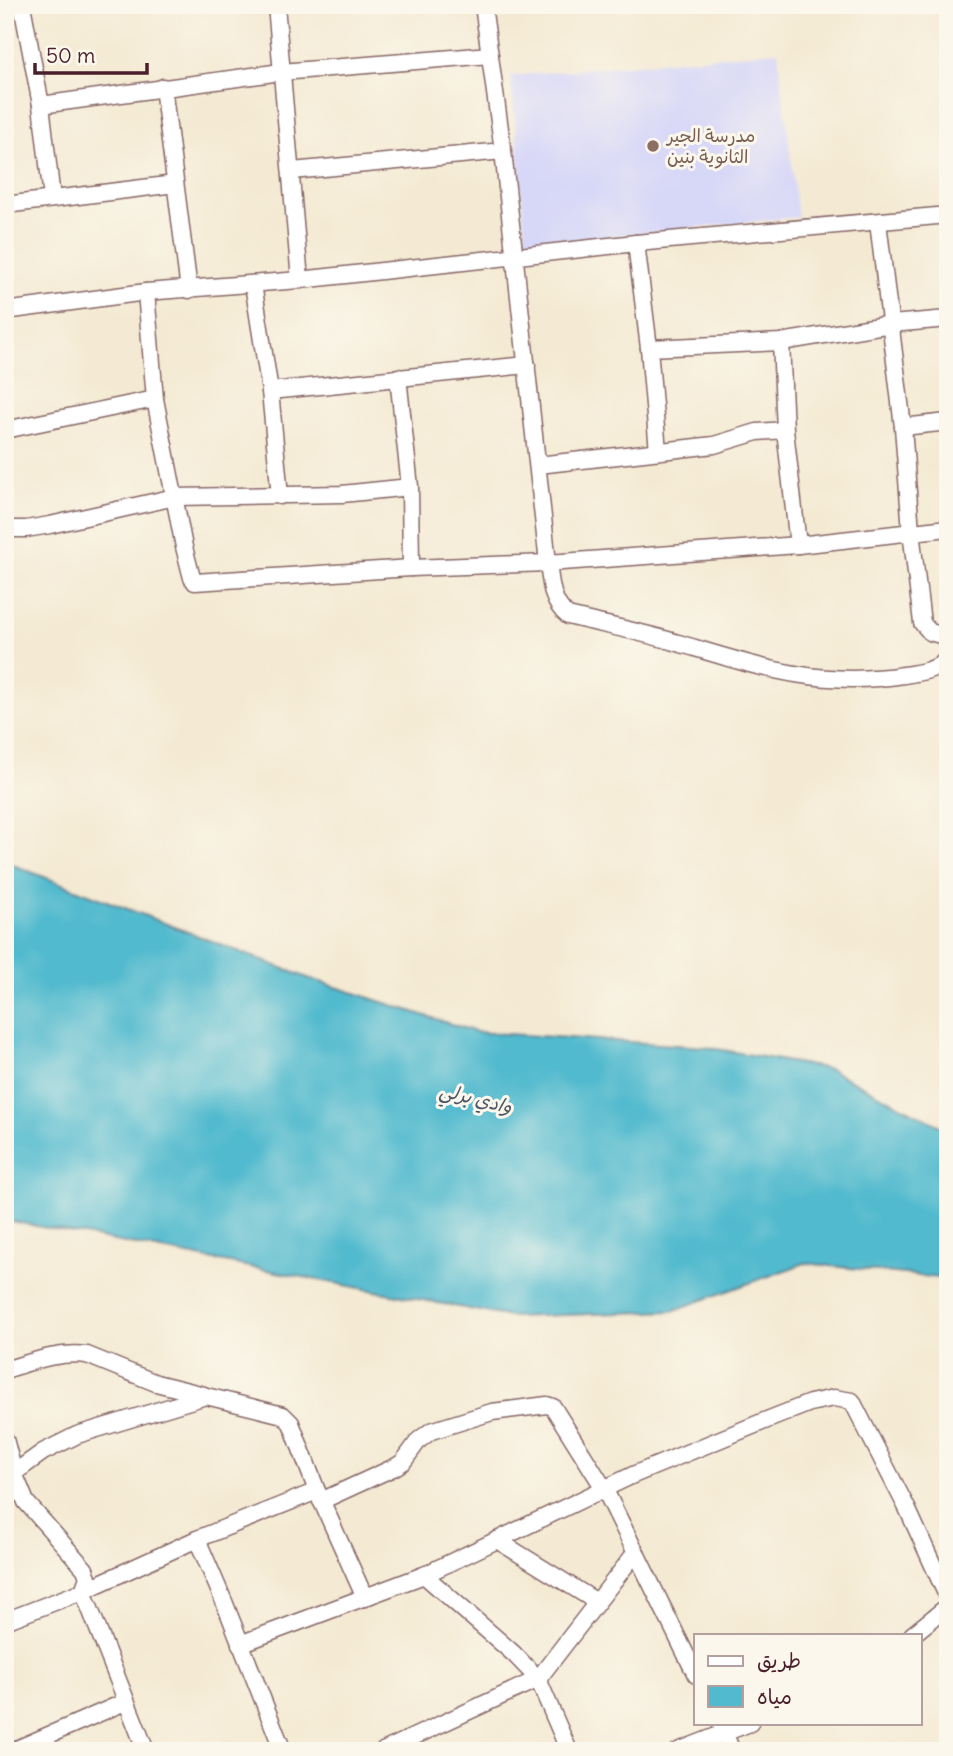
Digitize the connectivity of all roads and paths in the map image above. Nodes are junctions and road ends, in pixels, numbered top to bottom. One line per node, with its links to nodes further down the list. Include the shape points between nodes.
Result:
1 (22, 5): 7 (street)
2 (276, 5): 5 (street)
3 (483, 5): 4 (street)
4 (490, 55): 5 (street); 8 (street)
5 (281, 72): 6 (street); 9 (street)
6 (163, 87): 7 (street); 10 (street)
7 (41, 105): 11 (street)
8 (503, 151): 9 (street); 16 (street)
9 (292, 172): 17 (street)
10 (175, 184): 11 (street); 19 (street)
11 (52, 198): 12 (street)
12 (5, 205)
13 (948, 215): 14 (street)
14 (878, 222): 15 (street); 23 (street)
15 (636, 243): 16 (street); 25 (street)
16 (514, 255): 17 (street); 26 (street)
17 (300, 280): 18 (street)
18 (253, 284): 19 (street); 28 (street)
19 (189, 290): 20 (street)
20 (146, 292): 21 (street); 29 (street)
21 (5, 312)
22 (948, 319): 23 (street)
23 (891, 324): 24 (street); 31 (street)
24 (781, 342): 25 (street); 33 (street)
25 (649, 348): 34 (street)
26 (527, 365): 27 (street); 35 (street)
27 (398, 377): 28 (street); 36 (street)
28 (270, 391): 37 (street)
29 (155, 399): 32 (street); 38 (street)
30 (948, 422): 31 (street)
31 (903, 427): 41 (street)
32 (5, 430)
33 (785, 430): 34 (street); 42 (street)
34 (658, 451): 35 (street)
35 (538, 465): 43 (street)
36 (410, 487): 37 (street); 44 (street)
37 (279, 496): 38 (street)
38 (175, 498): 40 (street); 44 (street, via 195,582)
39 (948, 528): 41 (street)
40 (5, 530)
41 (911, 531): 42 (street); 45 (street, via 922,623 930,632)
42 (799, 545): 43 (street)
43 (548, 563): 44 (street); 46 (street, via 553,595 568,616 768,670 855,680 921,673)
44 (411, 568)
45 (948, 637)
46 (948, 658)
47 (5, 1370): 48 (street, via 62,1355 87,1355 156,1383)
48 (206, 1396): 50 (street, via 77,1435); 52 (street, via 284,1415)
49 (5, 1439): 50 (street)
50 (10, 1475): 57 (street, via 26,1502 85,1569 88,1577)
51 (605, 1490): 52 (street, via 553,1407 547,1405 492,1412 431,1431 395,1467); 54 (street); 55 (street); 59 (street, via 810,1403 834,1398 852,1401)
52 (319, 1496): 53 (street); 58 (street)
53 (197, 1539): 57 (street); 64 (street)
54 (497, 1540): 56 (street); 60 (street)
55 (636, 1552): 60 (street); 65 (street)
56 (424, 1575): 58 (street); 66 (street)
57 (83, 1591): 62 (street); 67 (street)
58 (365, 1598): 64 (street)
59 (948, 1598)
60 (597, 1602): 66 (street)
61 (948, 1606): 63 (street)
62 (5, 1621)
63 (913, 1634)
64 (240, 1644): 72 (street)
65 (694, 1671)
66 (538, 1679): 73 (street); 74 (street)
67 (125, 1702): 70 (street); 71 (street)
68 (743, 1724): 69 (street)
69 (723, 1727): 75 (street); 76 (street)
70 (12, 1751)
71 (146, 1751)
72 (283, 1751)
73 (383, 1751)
74 (569, 1751)
75 (678, 1751)
76 (732, 1751)

